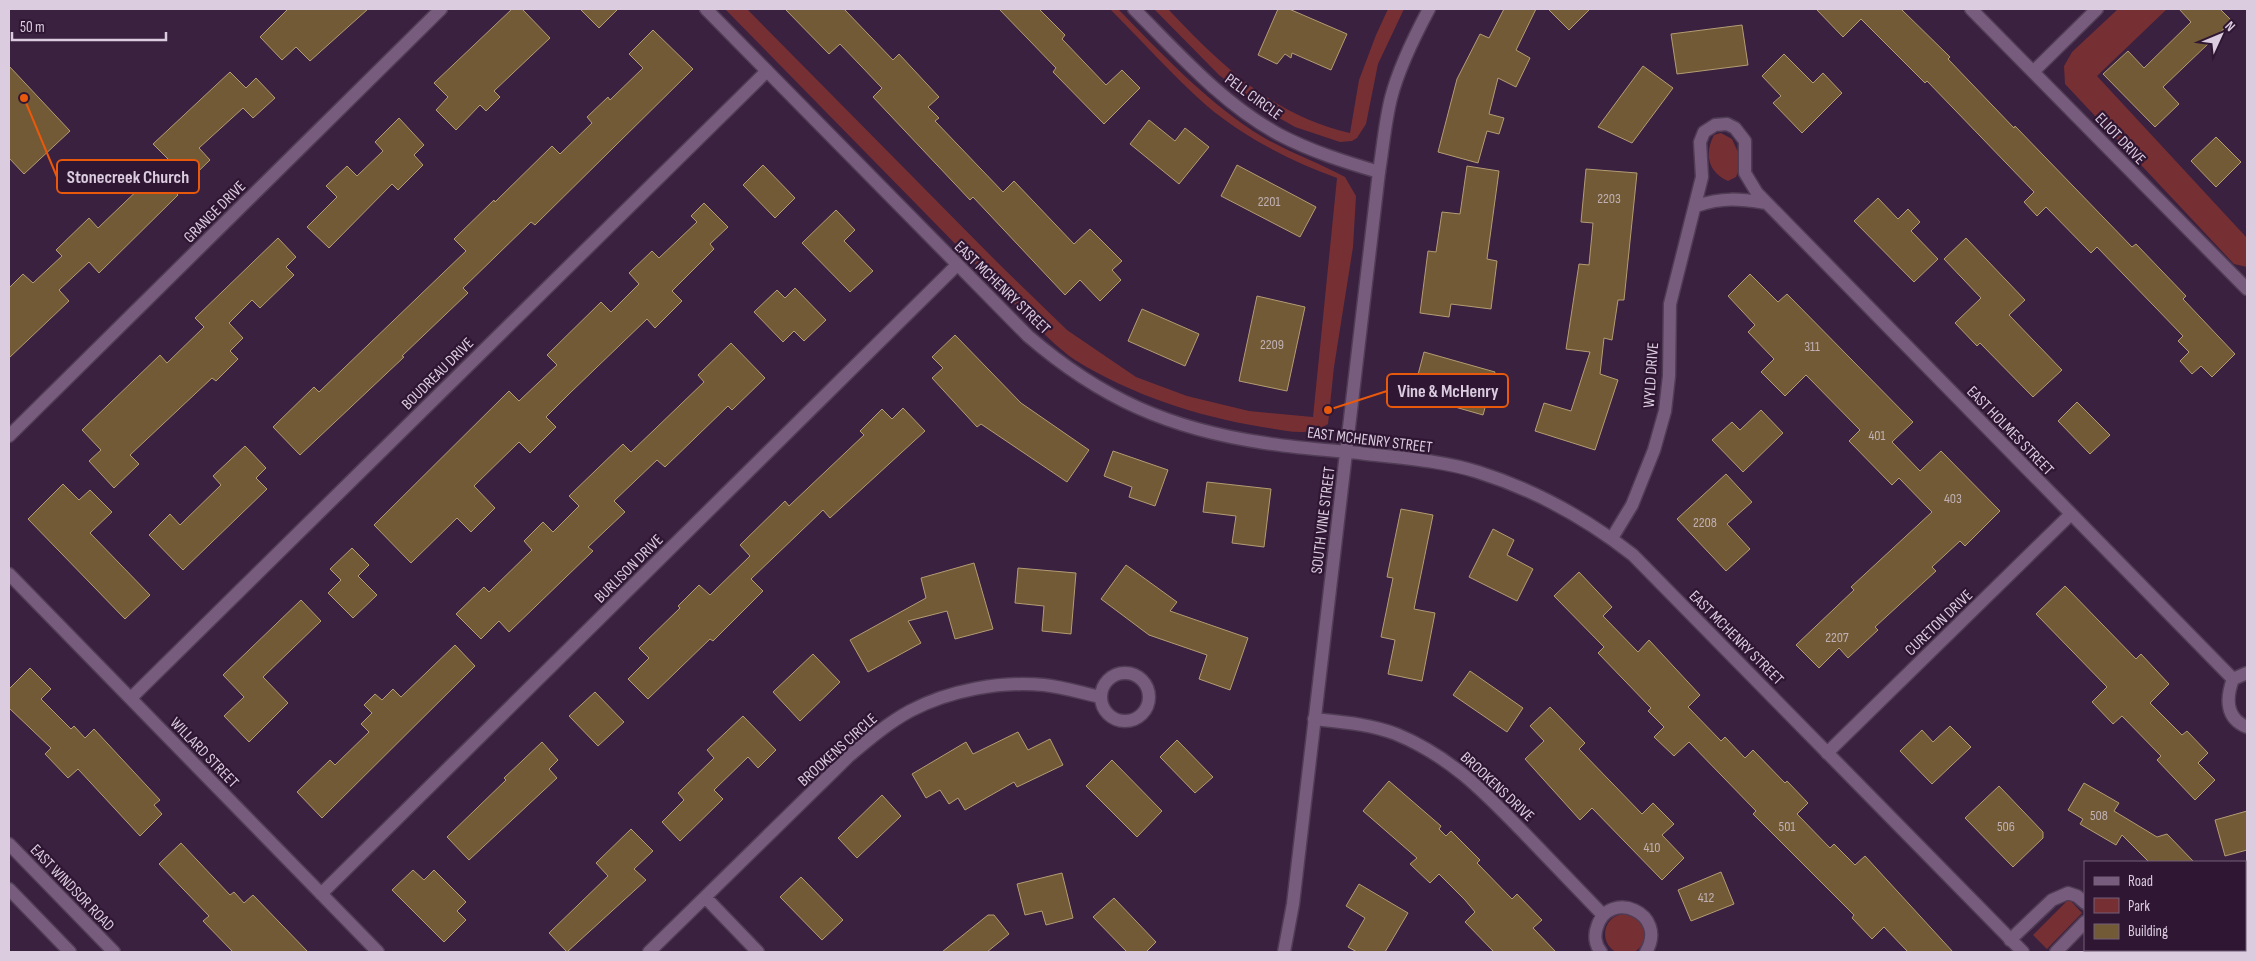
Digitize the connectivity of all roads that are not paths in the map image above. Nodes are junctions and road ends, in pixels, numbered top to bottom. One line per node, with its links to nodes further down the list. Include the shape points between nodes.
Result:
1 (441, 9): 14 (street, GRANGE DRIVE)
2 (706, 9): 7 (street, EAST MCHENRY STREET)
3 (1134, 9): 9 (street, PELL CIRCLE, via 1203,79 1238,108 1278,134 1311,150)
4 (1429, 9): 9 (street, SOUTH VINE STREET, via 1398,74)
5 (1971, 9): 8 (street, ELIOT DRIVE)
6 (2098, 9): 8 (street)
7 (767, 71): 12 (street, EAST MCHENRY STREET); 22 (street, BOUDREAU DRIVE)
8 (2034, 72): 13 (street, ELIOT DRIVE)
9 (1379, 172): 15 (street, SOUTH VINE STREET)
10 (1766, 204): 11 (street, via 1733,198); 11 (street, WYLD DRIVE, via 1749,183 1745,172 1745,142 1735,128 1727,124 1715,125 1704,132 1700,142 1702,177); 16 (street, EAST HOLMES STREET)
11 (1696, 206): 17 (street, WYLD DRIVE, via 1670,304 1665,412 1632,505)
12 (957, 265): 15 (street, EAST MCHENRY STREET, via 1056,360 1120,401 1209,433 1266,444); 28 (street, BURLISON DRIVE)
13 (2247, 289)
14 (9, 436)
15 (1346, 452): 17 (street, EAST MCHENRY STREET, via 1477,471 1550,501); 23 (street, SOUTH VINE STREET)
16 (2071, 514): 20 (street, EAST HOLMES STREET); 25 (street, CURETON DRIVE)
17 (1612, 538): 25 (street, EAST MCHENRY STREET, via 1633,555)
18 (9, 574): 22 (street, WILLARD STREET)
19 (2247, 673): 20 (street)
20 (2233, 678): 24 (street, via 2228,691 2231,716)
21 (1101, 697): 29 (street, BROOKENS CIRCLE, via 1045,685 1008,684 986,686 911,710 849,756)
22 (131, 698): 28 (street, WILLARD STREET)
23 (1314, 719): 31 (street, BROOKENS DRIVE, via 1356,723 1394,733 1459,769); 39 (street, SOUTH VINE STREET, via 1293,904)
24 (2247, 727)
25 (1827, 753): 33 (street, EAST MCHENRY STREET)
26 (9, 844): 35 (street, EAST WINDSOR ROAD)
27 (9, 889): 34 (street)
28 (321, 894): 36 (street, WILLARD STREET)
29 (705, 897): 37 (street, BROOKENS CIRCLE); 38 (street)
30 (2084, 902): 33 (street, via 2068,893 2052,900)
31 (1603, 915): 40 (street, via 1595,931); 41 (street, via 1621,907 1640,913 1650,928 1650,945)
32 (2084, 923): 43 (street)
33 (2010, 940): 42 (street, EAST MCHENRY STREET)
34 (70, 952)
35 (114, 952)
36 (378, 952)
37 (649, 952)
38 (758, 952)
39 (1284, 952)
40 (1601, 952)
41 (1646, 952)
42 (2023, 952)
43 (2056, 952)

